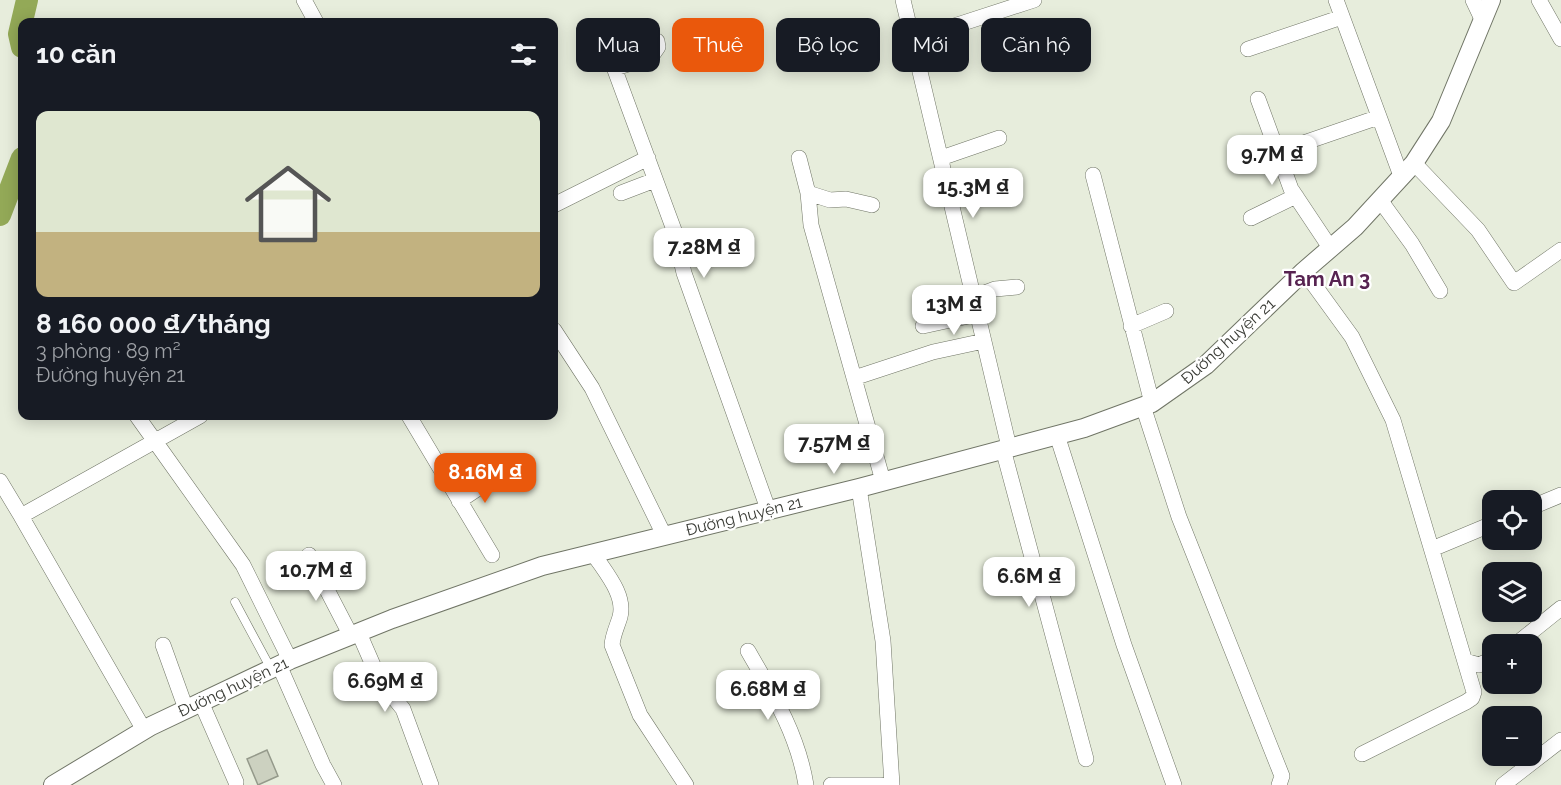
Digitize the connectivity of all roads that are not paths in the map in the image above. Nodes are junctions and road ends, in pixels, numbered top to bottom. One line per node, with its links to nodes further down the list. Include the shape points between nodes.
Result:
1 (304, 0): 9 (street)
2 (903, 0): 10 (street)
3 (1034, 0): 12 (street)
4 (1336, 0): 8 (street)
5 (1473, 0): 11 (street)
6 (1491, 0): 11 (street, Đường huyện 21)
7 (1539, 0): 13 (street)
8 (1342, 17): 14 (street); 18 (street)
9 (314, 18)
10 (908, 18)
11 (1482, 19): 24 (street, Đường huyện 21, via 1441,122)
12 (969, 21)
13 (1561, 39)
14 (1248, 50)
15 (617, 72): 21 (street)
16 (921, 72): 23 (street)
17 (1258, 99): 20 (street)
18 (1379, 117): 20 (street); 24 (street)
19 (999, 138): 23 (street)
20 (1277, 152): 29 (street)
21 (648, 158): 26 (street); 31 (street)
22 (798, 158): 28 (street)
23 (941, 158): 39 (street)
24 (1407, 169): 30 (street, Đường huyện 21); 35 (street, via 1478,230 1514,283)
25 (1092, 175): 43 (street)
26 (655, 180): 27 (street); 61 (street)
27 (621, 193)
28 (808, 194): 32 (street); 46 (street, via 811,225)
29 (1296, 196): 33 (street); 34 (street)
30 (1380, 200): 34 (street, Đường huyện 21); 38 (street)
31 (558, 203)
32 (872, 205)
33 (1251, 218)
34 (1331, 249): 36 (street, Đường huyện 21)
35 (1561, 250)
36 (1304, 271): 47 (street, Đường huyện 21, via 1206,365); 65 (street, via 1369,367 1393,420)
37 (1017, 287): 39 (street, via 995,289)
38 (1440, 291)
39 (974, 297): 41 (street)
40 (1166, 311): 43 (street)
41 (978, 314): 42 (street); 45 (street)
42 (923, 326)
43 (1131, 326): 47 (street)
44 (558, 336): 64 (street, via 592,387)
45 (984, 341): 46 (street, via 933,352); 53 (street)
46 (854, 378): 56 (street)
47 (1147, 405): 51 (street, Đường huyện 21); 93 (street, via 1179,517 1282,776)
48 (140, 420): 52 (street)
49 (193, 420): 52 (street)
50 (410, 420): 59 (street)
51 (1057, 435): 53 (street, Đường huyện 21); 92 (street)
52 (154, 443): 62 (street); 77 (street, via 243,565)
53 (1006, 448): 56 (street, Đường huyện 21); 82 (street)
54 (492, 479): 59 (street)
55 (0, 481): 62 (street)
56 (883, 481): 57 (street, Đường huyện 21)
57 (859, 488): 61 (street, Đường huyện 21); 91 (street, via 883,641)
58 (1561, 495): 60 (street)
59 (459, 501): 68 (street)
60 (1542, 503)
61 (768, 509): 64 (street, Đường huyện 21)
62 (21, 516): 79 (street)
63 (1482, 528): 65 (street)
64 (664, 535): 66 (street, Đường huyện 21)
65 (1432, 549): 75 (street)
66 (593, 554): 72 (street, Đường huyện 21, via 542,566); 87 (street, via 618,593 620,615 612,645 640,715)
67 (309, 555): 72 (street)
68 (492, 555)
69 (235, 602): 77 (lane)
70 (1561, 609): 71 (street)
71 (1529, 634)
72 (355, 635): 77 (street, Đường huyện 21); 86 (street, via 379,679 403,709)
73 (163, 645): 78 (street)
74 (748, 651): 88 (street, via 797,744)
75 (1465, 661): 76 (street); 81 (street, via 1474,692 1472,698)
76 (1482, 663)
77 (280, 665): 78 (street, Đường huyện 21); 85 (street)
78 (194, 706): 79 (street, Đường huyện 21); 83 (street)
79 (144, 730): 84 (street, Đường huyện 21)
80 (1561, 740): 94 (street)
81 (1362, 754)
82 (1086, 759)
83 (236, 782)
84 (54, 785)
85 (334, 785)
86 (431, 785)
87 (686, 785)
88 (806, 785)
89 (831, 785): 90 (street)
90 (881, 785)
91 (892, 785)
92 (1174, 785)
93 (1279, 785)
94 (1503, 785)

